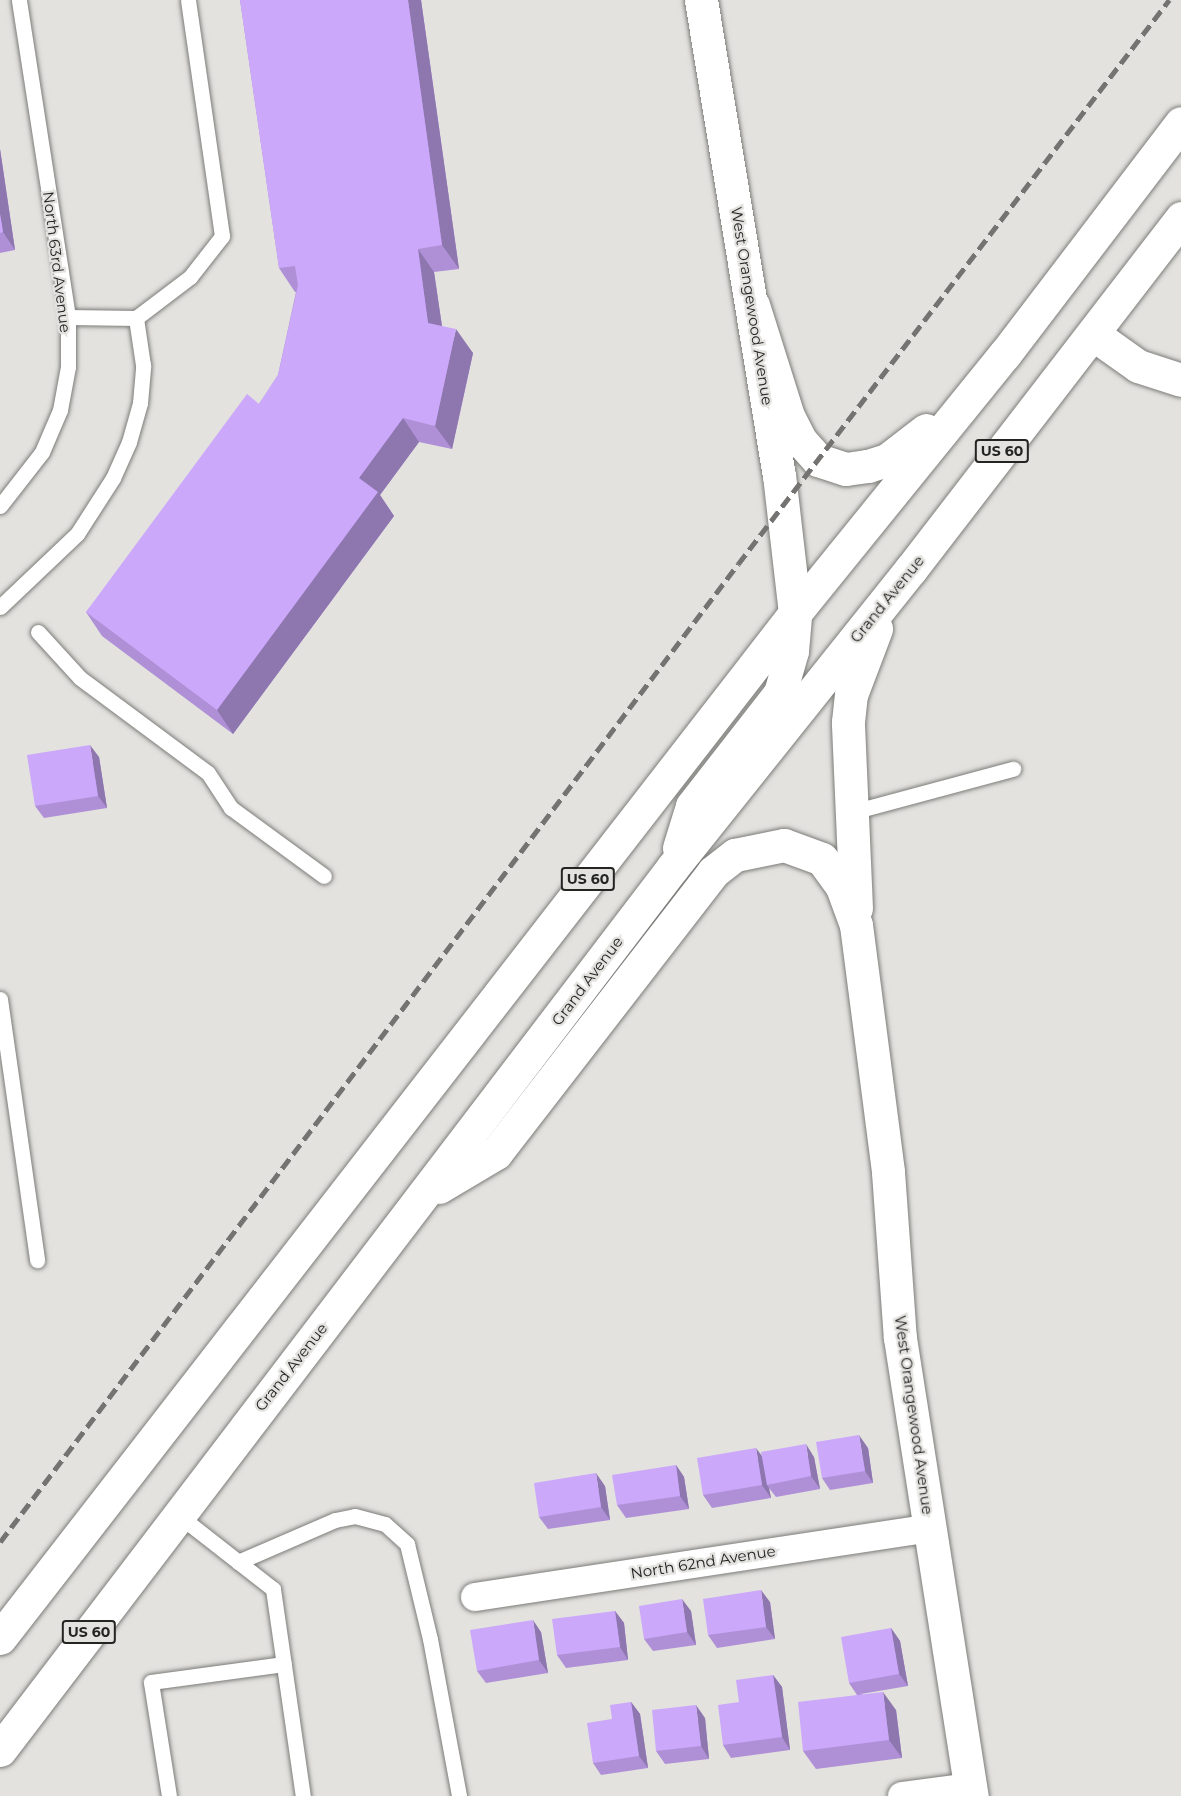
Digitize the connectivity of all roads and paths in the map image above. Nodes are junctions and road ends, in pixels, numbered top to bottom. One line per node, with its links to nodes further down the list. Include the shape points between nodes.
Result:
1 (19, 0): 7 (lane, North 63rd Avenue)
2 (188, 0): 8 (lane, via 222,236 190,277)
3 (701, 0): 6 (main road, West Orangewood Avenue)
4 (1181, 123): 10 (main road, US 60)
5 (1181, 218): 9 (main road, Grand Avenue / US 60)
6 (753, 305): 10 (main road, via 788,416 800,440 818,460 846,469 887,460 909,446); 15 (main road, West Orangewood Avenue, via 784,507)
7 (68, 317): 8 (lane); 12 (lane, North 63rd Avenue, via 68,367 60,410 42,452)
8 (136, 318): 14 (lane, via 143,365 140,403 113,478 78,534)
9 (1093, 334): 11 (main road, via 1138,366); 13 (main road, Grand Avenue / US 60)
10 (1005, 354): 15 (main road, US 60)
11 (1181, 380)
12 (0, 506)
13 (911, 569): 18 (main road, via 874,632 851,695 848,722); 19 (main road, Grand Avenue / US 60)
14 (0, 607)
15 (795, 613): 19 (main road, West Orangewood Avenue, via 792,651 780,693 692,806); 29 (main road, US 60)
16 (38, 632): 20 (lane, via 80,678 208,773 231,808)
17 (1012, 769): 18 (lane)
18 (852, 812): 21 (main road)
19 (673, 867): 23 (main road, Grand Avenue / US 60)
20 (324, 876)
21 (856, 925): 23 (main road, via 842,887 822,859 784,845 735,855 713,872 496,1153); 26 (main road, West Orangewood Avenue, via 888,1172 900,1338)
22 (0, 999): 24 (lane)
23 (425, 1195): 25 (main road, Grand Avenue / US 60)
24 (37, 1260)
25 (177, 1514): 27 (lane); 31 (main road, Grand Avenue / US 60)
26 (930, 1528): 28 (street, North 62nd Avenue); 32 (main road, West Orangewood Avenue)
27 (238, 1562): 30 (lane, via 273,1589); 35 (lane, via 336,1520 355,1516 385,1524 407,1544 430,1639)
28 (475, 1597)
29 (0, 1638)
30 (284, 1664): 33 (lane, via 151,1682); 34 (lane)
31 (0, 1750)
32 (971, 1791): 36 (street)
33 (169, 1796)
34 (303, 1796)
35 (459, 1796)
36 (902, 1796)

